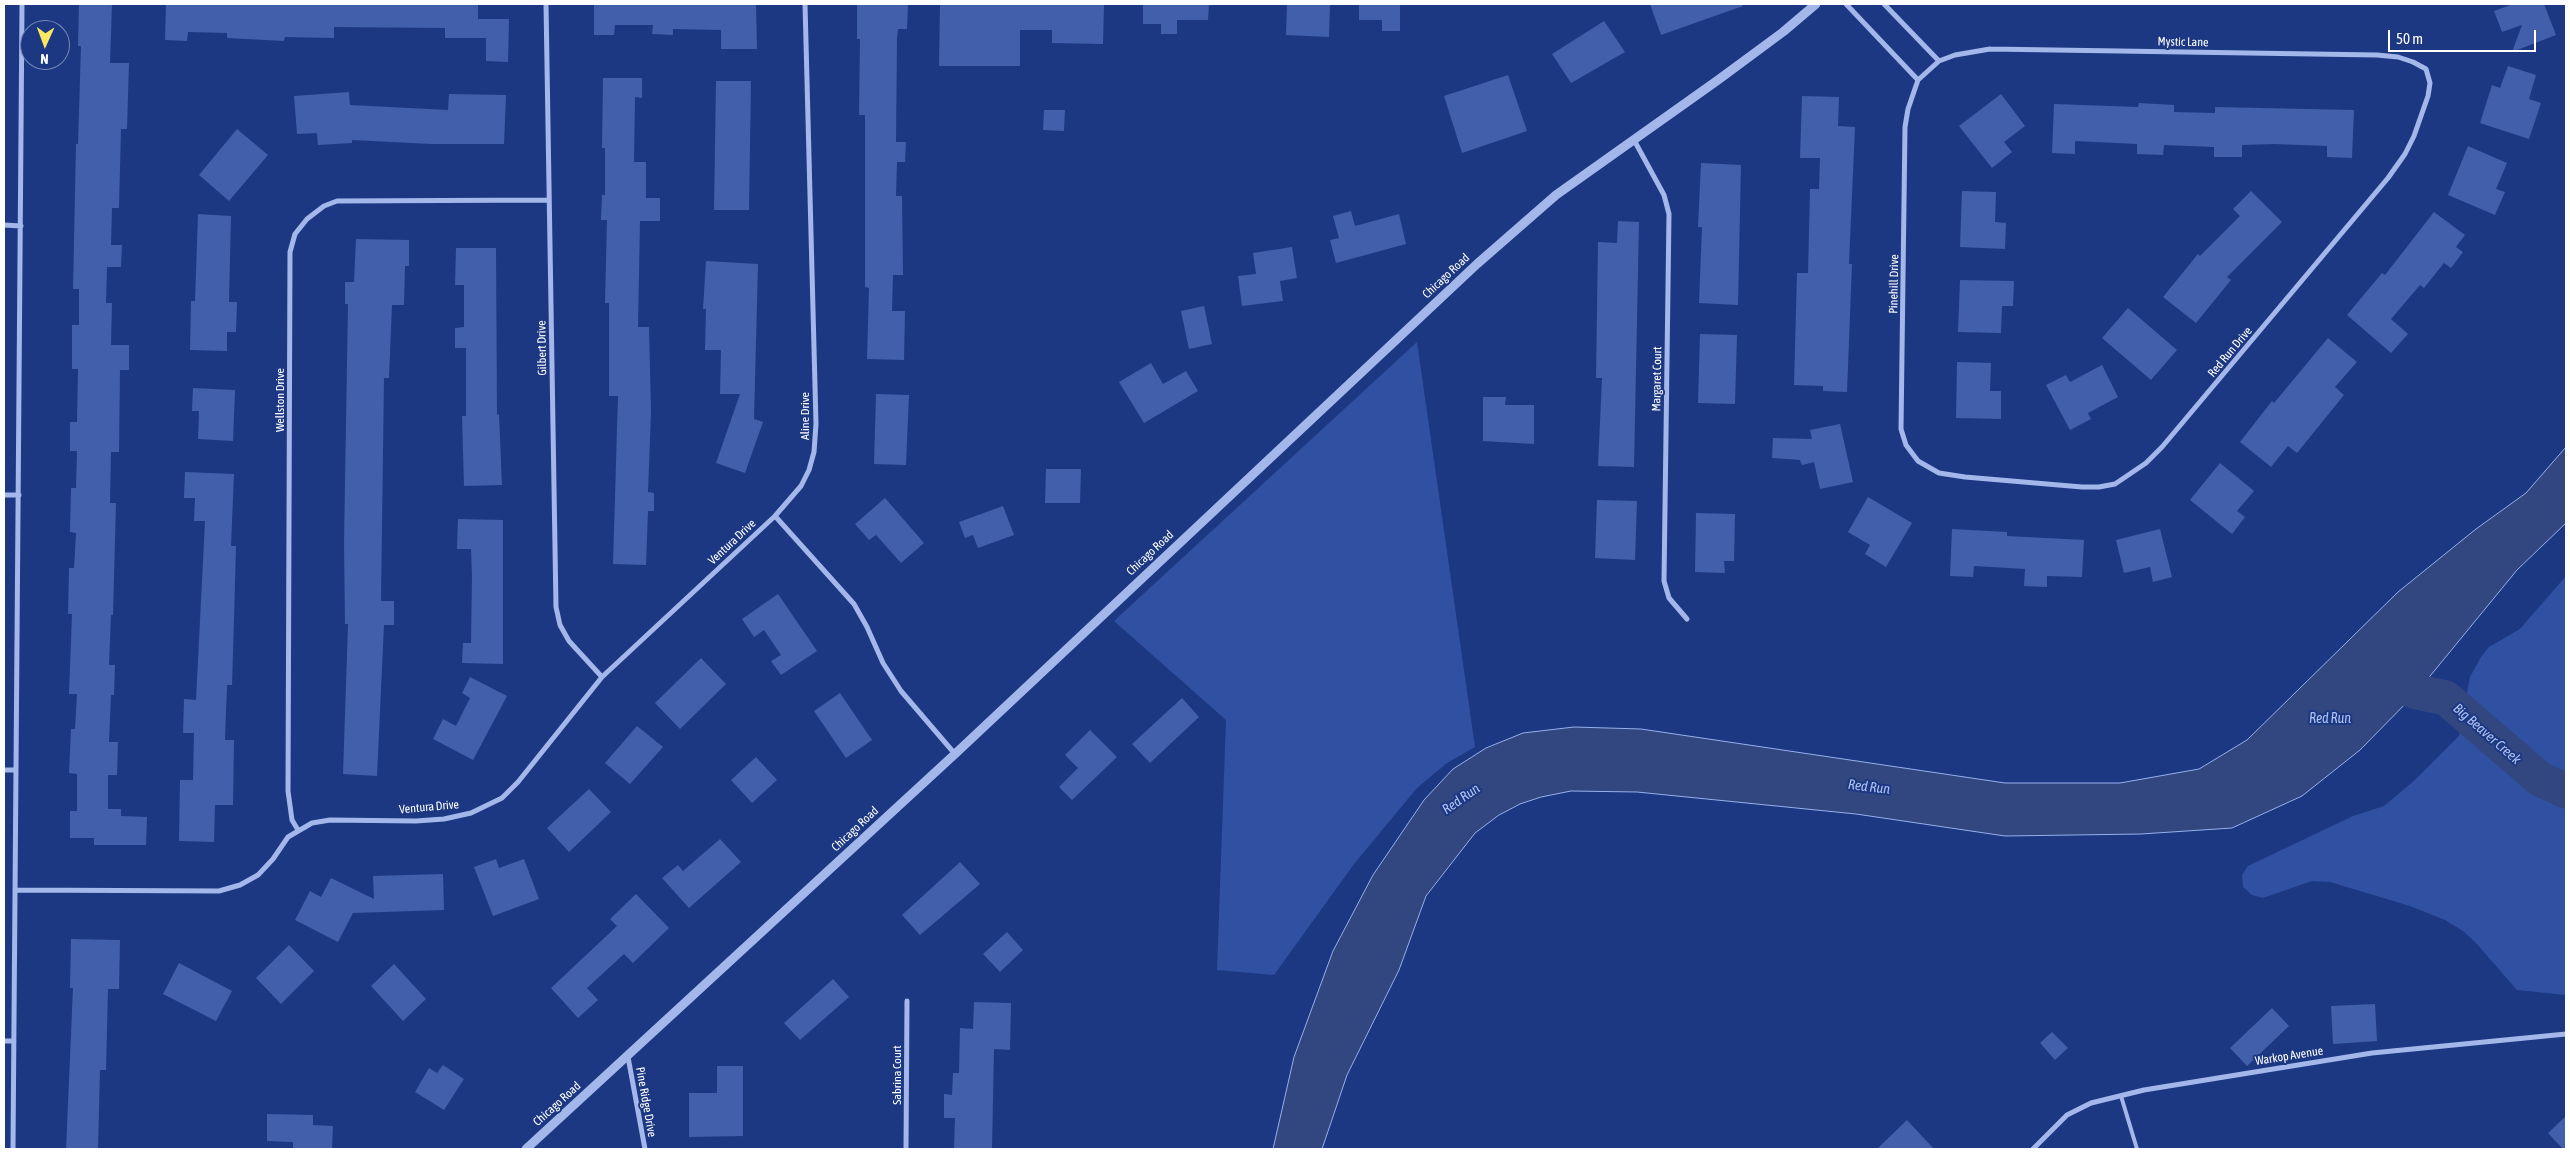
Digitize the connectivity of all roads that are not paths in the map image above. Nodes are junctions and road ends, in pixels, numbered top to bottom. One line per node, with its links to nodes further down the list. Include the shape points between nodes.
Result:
1 (22, 4): 13 (street)
2 (546, 4): 11 (street, Gilbert Drive)
3 (805, 4): 17 (street, Aline Drive, via 816,424 809,470 801,486)
4 (1816, 4): 10 (street, Chicago Road, via 1783,32)
5 (1846, 4): 9 (street)
6 (1884, 4): 7 (street)
7 (1939, 61): 8 (street, Mystic Lane, via 1990,49 2377,55 2398,57); 9 (street, Pinehill Drive)
8 (2426, 69): 14 (street, Red Run Drive, via 2430,83 2428,96 2405,154 2332,247 2146,464 2115,484 2099,487)
9 (1918, 80): 14 (street, Pinehill Drive, via 1905,127 1901,429 1906,445 1918,461)
10 (1634, 140): 18 (street, Margaret Court, via 1664,194 1669,214 1664,581 1669,598); 20 (street, Chicago Road, via 1556,195 1477,264)
11 (548, 200): 19 (street, Gilbert Drive, via 556,607 560,626 569,641); 23 (street, Wellston Drive, via 337,201 307,219 295,234 290,252 288,792 292,820)
12 (4, 226): 13 (street)
13 (21, 226): 16 (street)
14 (1939, 473)
15 (4, 495): 16 (street)
16 (19, 495): 22 (street)
17 (775, 516): 19 (street, Ventura Drive); 20 (street, via 854,604 882,663 901,691)
18 (1687, 619)
19 (602, 677): 23 (street, Ventura Drive, via 518,782 494,802 471,813 444,818 330,820)
20 (955, 754): 29 (street, Chicago Road)
21 (4, 770): 22 (street)
22 (16, 770): 24 (street)
23 (298, 830): 24 (street, Ventura Drive, via 288,837 258,875 219,891)
24 (17, 890): 28 (street)
25 (907, 1001): 34 (street, Sabrina Court)
26 (2566, 1034): 30 (street, Warkop Avenue, via 2372,1052)
27 (4, 1041): 28 (street)
28 (14, 1041): 31 (street)
29 (628, 1057): 32 (street, Chicago Road); 33 (street, Pine Ridge Drive)
30 (2121, 1096): 35 (street, Warkop Avenue, via 2091,1103 2067,1115); 36 (lane)
31 (13, 1149)
32 (526, 1149)
33 (645, 1149)
34 (906, 1149)
35 (2033, 1149)
36 (2137, 1149)

